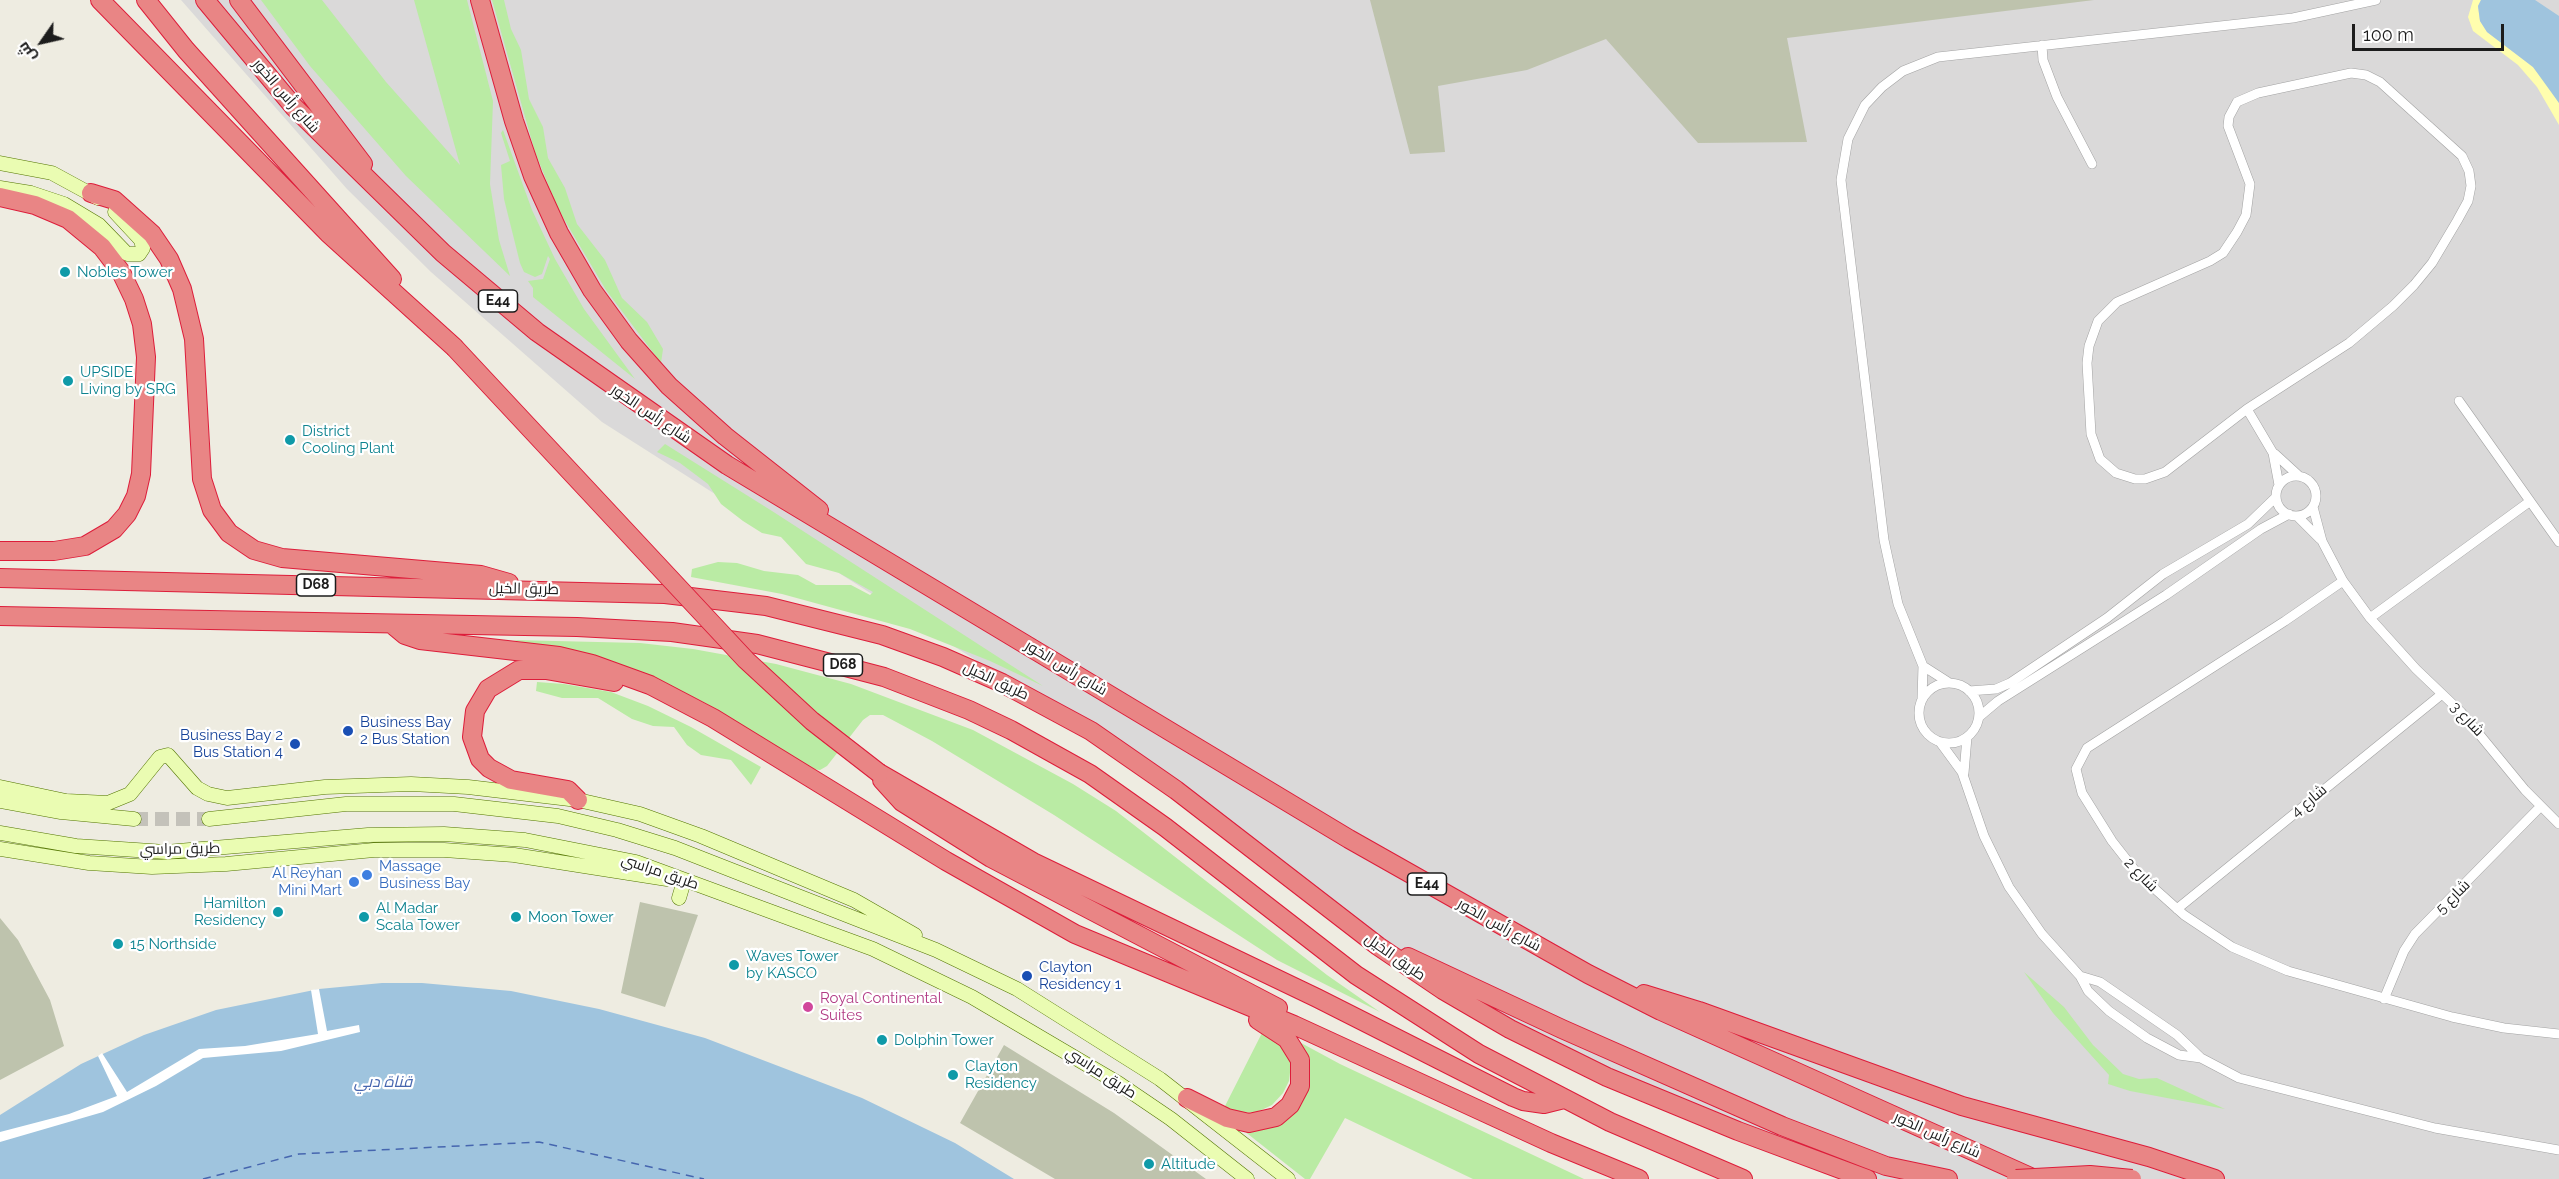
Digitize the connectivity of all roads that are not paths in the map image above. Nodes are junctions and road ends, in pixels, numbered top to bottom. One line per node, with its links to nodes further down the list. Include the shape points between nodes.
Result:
1 (100, 0): 14 (highway, via 312,217)
2 (146, 0): 14 (highway, via 186,50)
3 (205, 0): 13 (highway, شارع رأس الخور / E44, via 294,107)
4 (239, 0): 13 (highway)
5 (480, 0): 24 (highway, via 533,176 574,262 610,318 648,364 691,406)
6 (2376, 0): 7 (street, via 2293,18)
7 (2042, 45): 9 (street, via 2043,60 2057,97); 36 (street, via 1950,55 1903,71 1865,105 1844,151 1841,180 1884,540 1898,604)
8 (0, 163): 11 (street, via 52,173)
9 (2092, 164)
10 (0, 188): 11 (street, via 64,204 99,225 128,254 139,254 143,248 141,240 118,214)
11 (91, 193): 31 (highway, via 114,201 152,234 182,289 194,339 202,479 212,510 229,532 254,550 282,558 481,575)
12 (0, 196): 27 (highway, via 35,204 68,219 102,247 121,272 134,299 146,357 141,474 127,514 114,529 85,546 54,551)
13 (399, 210): 24 (highway, شارع رأس الخور / E44, via 489,294 586,370 727,465)
14 (454, 347): 45 (highway, bridge, via 746,660 812,722)
15 (2459, 401): 21 (street)
16 (2247, 409): 16 (street, via 2349,343 2393,306 2432,262 2468,201 2470,179 2462,156 2380,82 2366,75 2335,76 2258,93 2237,102 2228,126 2250,184 2246,215 2237,232 2223,253 2211,261 2111,306 2093,331 2087,363 2091,434 2100,459 2116,473 2135,479 2155,476); 17 (street)
17 (2273, 453): 18 (street); 19 (street)
18 (2299, 476): 19 (street, via 2291,476); 22 (street, via 2315,488)
19 (2279, 485): 20 (street)
20 (2276, 497): 23 (street, via 2282,510); 28 (street, via 2248,524)
21 (2529, 502): 26 (street); 34 (street)
22 (2313, 507): 23 (street); 25 (street)
23 (2293, 515): 25 (street); 32 (street, via 2267,524)
24 (848, 536): 65 (highway, شارع رأس الخور / E44, via 1358,844)
25 (2322, 541): 30 (street, شارع 3)
26 (2559, 542)
27 (0, 551)
28 (2163, 574): 32 (street, via 2173,578); 38 (street, via 2107,618 2010,683 1996,689)
29 (0, 578): 31 (highway, طريق الخيل / D68)
30 (2343, 581): 34 (street, شارع 3); 60 (street, شارع 2, via 2093,744 2078,761 2079,785 2112,841 2137,873)
31 (518, 589): 61 (highway, طريق الخيل / D68, via 710,598 786,610 872,632 952,661 1030,697 1120,750)
32 (2173, 590): 41 (street)
33 (0, 616): 35 (highway, D68)
34 (2370, 618): 39 (street, شارع 3)
35 (393, 625): 44 (highway, via 420,640 543,653 617,672 692,706); 73 (highway, D68, via 619,629 715,637 830,661 927,693 1011,730 1090,774 1165,826 1396,1003 1487,1059)
36 (1923, 666): 37 (street); 40 (street)
37 (1949, 683): 38 (street); 40 (street, via 1930,689)
38 (1969, 691): 41 (street, via 1976,700)
39 (2442, 694): 50 (street, شارع 3, via 2480,733); 60 (street, شارع 4)
40 (1922, 699): 43 (street, via 1918,712 1921,724 1928,735)
41 (1979, 717): 42 (street)
42 (1967, 737): 43 (street); 46 (street)
43 (1940, 742): 46 (street)
44 (771, 753): 48 (highway, via 747,746 667,702 617,683 532,669 519,669 498,680 480,700 472,724 480,759 499,776 568,790); 63 (highway, via 1043,917)
45 (879, 773): 69 (highway, via 896,798 942,829 1016,872 1274,1005); 73 (highway, via 1003,846 1523,1101 1544,1104)
46 (1965, 781): 64 (street, via 1984,836 2009,887 2042,934)
47 (0, 787): 48 (street, via 66,801 108,803 130,794 160,757 168,755 197,788 227,798 411,784)
48 (578, 800): 62 (street, via 640,814 712,840 854,900)
49 (0, 801): 51 (street, طريق مراسي)
50 (2540, 807): 53 (street, شارع 3); 66 (street, شارع 5, via 2415,934)
51 (134, 819)
52 (209, 819): 62 (street, طريق مراسي, via 380,802 528,811 597,825 665,845)
53 (2559, 824)
54 (0, 834): 58 (street, طريق مراسي, via 76,846 166,852 368,835 444,834 525,840 605,854)
55 (0, 849): 56 (street, via 120,866 226,870)
56 (261, 861): 57 (street); 58 (street, via 339,852 395,855 467,851 530,863)
57 (247, 873)
58 (684, 881): 59 (street); 75 (street, طريق مراسي, via 862,945 972,997 1118,1083)
59 (679, 898)
60 (2178, 909): 66 (street, شارع 2, via 2232,947 2259,960)
61 (1378, 946): 79 (highway, طريق الخيل, via 1476,1010 1574,1062 1738,1131); 80 (highway, via 1793,1130 1886,1166)
62 (936, 950): 72 (street, طريق مراسي, via 1045,1005)
63 (1166, 974): 69 (highway); 72 (highway, via 1188,990 1277,1031 1300,1060 1301,1079 1295,1098 1284,1112 1268,1120 1240,1122)
64 (2080, 976): 67 (street, via 2100,982); 68 (street, via 2092,996)
65 (1625, 993): 82 (highway, شارع رأس الخور / E44); 84 (highway, via 1665,999 1962,1106)
66 (2384, 999): 70 (street, شارع 2, via 2478,1023)
67 (2128, 1003): 68 (street); 71 (street, via 2177,1035)
68 (2119, 1018): 71 (street, via 2172,1052)
69 (1294, 1025): 77 (highway)
70 (2559, 1034)
71 (2201, 1058): 74 (street, via 2239,1078 2299,1095 2435,1128)
72 (1186, 1098): 76 (street, طريق مراسي)
73 (1564, 1099): 78 (highway)
74 (2559, 1150)
75 (1247, 1179)
76 (1288, 1179)
77 (1639, 1179)
78 (1743, 1179)
79 (1867, 1179)
80 (1948, 1179)
81 (2016, 1179): 83 (highway, bridge, via 2090,1175)
82 (2035, 1179)
83 (2132, 1179)
84 (2215, 1179)

